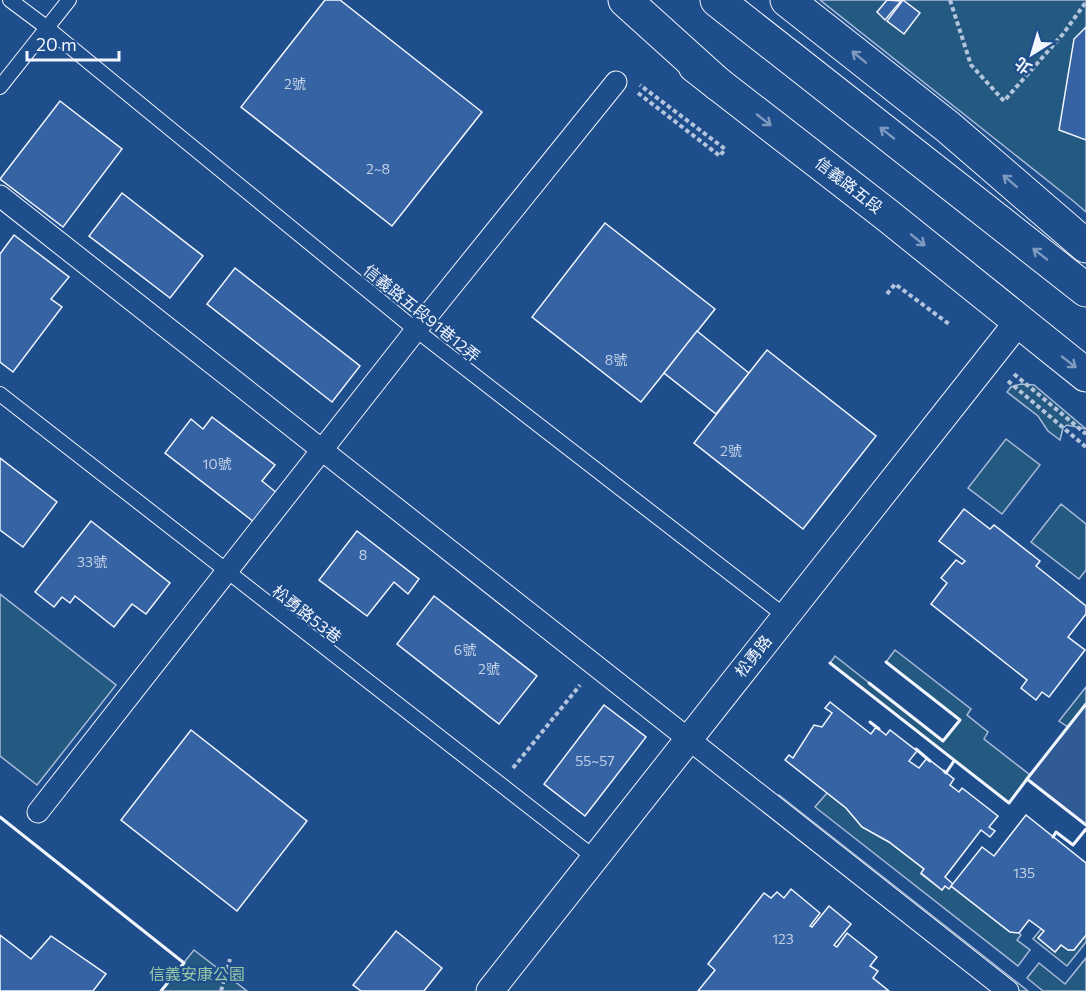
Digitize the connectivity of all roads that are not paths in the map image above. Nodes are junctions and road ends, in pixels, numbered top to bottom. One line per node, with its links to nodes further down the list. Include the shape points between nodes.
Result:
1 (10, 0): 7 (lane, 信義路五段91巷12弄)
2 (69, 0): 7 (lane)
3 (607, 0): 9 (main road, 信義路五段)
4 (625, 0): 9 (main road)
5 (717, 0): 13 (main road, one-way to 5)
6 (787, 0): 12 (main road, one-way to 6, via 948,128)
7 (46, 27): 10 (lane); 15 (lane, 信義路五段91巷12弄)
8 (616, 82): 15 (street)
9 (718, 84): 14 (main road, 信義路五段, one-way to 14)
10 (0, 87)
11 (0, 196): 18 (street)
12 (1086, 246)
13 (1086, 290)
14 (1018, 322): 16 (main road, 信義路五段, one-way to 16); 20 (street, 松勇路)
15 (416, 330): 18 (street); 20 (lane, 信義路五段91巷12弄)
16 (1086, 375)
17 (0, 394): 19 (lane, 松勇路53巷)
18 (322, 450): 19 (street); 21 (street)
19 (227, 572): 22 (street); 23 (lane, 松勇路53巷)
20 (785, 616): 21 (street, 松勇路)
21 (688, 737): 23 (street, 松勇路); 25 (street)
22 (39, 812)
23 (595, 858): 24 (street, 松勇路)
24 (490, 991)
25 (1008, 991)

